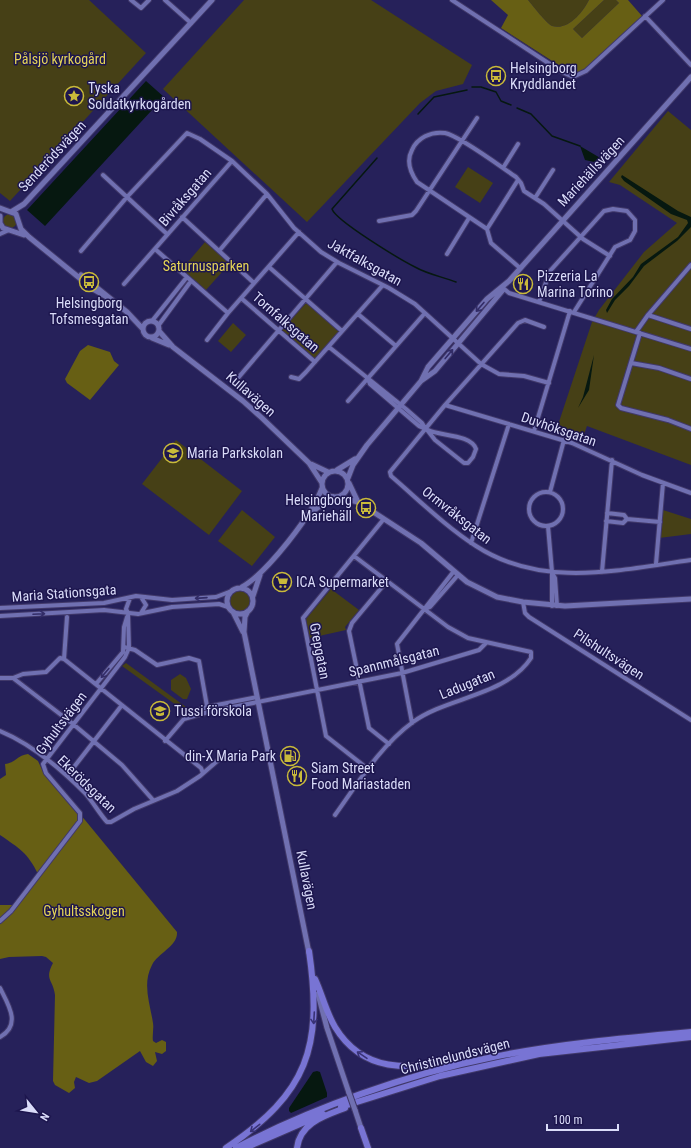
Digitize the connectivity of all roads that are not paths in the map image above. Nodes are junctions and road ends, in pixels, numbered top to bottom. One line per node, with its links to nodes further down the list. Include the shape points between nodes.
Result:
1 (131, 0): 2 (street, via 141,8)
2 (149, 0)
3 (165, 0): 8 (street)
4 (212, 0): 8 (street, Senderödsvägen)
5 (452, 0): 7 (street, via 573,77 586,71)
6 (663, 0): 7 (street)
7 (645, 16): 9 (street)
8 (191, 23): 23 (street, Senderödsvägen)
9 (691, 65)
10 (691, 77): 32 (street, Mariehällsvägen)
11 (477, 118): 12 (street)
12 (461, 142): 15 (street); 19 (street); 19 (street, via 446,134 436,133 426,136 415,145 409,156 410,171 418,184)
13 (518, 144): 15 (street)
14 (232, 161): 20 (street, Jaktfalksgatan); 21 (street, Jaktfalksgatan, via 215,148 187,133); 27 (street, Bivråksgatan)
15 (503, 168): 18 (street)
16 (553, 170): 22 (street)
17 (103, 175): 21 (street)
18 (518, 180): 22 (street, via 524,191); 34 (street)
19 (429, 191): 28 (street); 31 (street, via 412,214)
20 (267, 194): 36 (street, Jaktfalksgatan); 42 (street)
21 (127, 197): 38 (street); 43 (street)
22 (535, 198): 32 (street)
23 (24, 204): 25 (street, Senderödsvägen); 30 (street, Senderödsvägen)
24 (0, 208): 25 (street, Kullavägen)
25 (10, 212): 29 (street, via 3,214); 30 (street, Kullavägen)
26 (0, 216): 29 (street, Kullavägen)
27 (182, 217): 38 (street, Bivråksgatan); 42 (street)
28 (470, 218): 34 (street); 44 (street)
29 (0, 220): 33 (street, Kullavägen)
30 (19, 220): 35 (street, via 17,227); 40 (street, Kullavägen, via 21,228)
31 (379, 220)
32 (562, 221): 39 (street); 49 (street, Mariehällsvägen)
33 (0, 224): 35 (street, Kullavägen)
34 (486, 229): 49 (street, via 491,244)
35 (11, 230): 37 (street); 40 (street, Kullavägen)
36 (299, 232): 46 (street, Jaktfalksgatan); 48 (street)
37 (0, 234)
38 (167, 234): 41 (street, Bivråksgatan)
39 (580, 236): 45 (street); 45 (street, via 604,211 613,208 627,211 635,222 634,235 628,242 616,247); 57 (street, via 550,271)
40 (29, 237): 58 (street, Kullavägen, via 96,291)
41 (155, 249): 50 (street); 52 (street, Bivråksgatan)
42 (219, 250): 51 (street)
43 (81, 251)
44 (446, 254)
45 (610, 256): 59 (street)
46 (337, 262): 53 (street, Jaktfalksgatan); 56 (street)
47 (691, 265): 63 (street)
48 (269, 266): 51 (street); 56 (street)
49 (520, 268): 54 (street, Mariehällsvägen)
50 (189, 279): 60 (street); 64 (street); 67 (street)
51 (254, 283): 55 (street)
52 (124, 284)
53 (383, 285): 61 (street, Jaktfalksgatan); 62 (street)
54 (503, 288): 57 (street); 73 (street, Mariehällsvägen, one-way to 73, via 487,299); 75 (street, Mariehällsvägen)
55 (241, 298): 60 (street); 69 (street, Tornfalksgatan)
56 (306, 299): 69 (street); 70 (street)
57 (539, 302): 59 (street)
58 (127, 312): 64 (street, Kullavägen); 66 (street, Kullavägen)
59 (572, 312): 71 (street); 88 (street)
60 (228, 313): 74 (street)
61 (425, 313): 73 (street, Jaktfalksgatan); 77 (street)
62 (358, 314): 70 (street); 77 (street)
63 (648, 315): 68 (street); 71 (street)
64 (150, 321): 66 (street); 67 (street, Kullavägen)
65 (544, 327): 82 (street, via 521,321)
66 (142, 328): 72 (street, Kullavägen, via 145,336)
67 (159, 328): 72 (street, via 157,335); 78 (street, Kullavägen)
68 (691, 329)
69 (279, 330): 80 (street, Tornfalksgatan); 84 (street)
70 (342, 331): 76 (street)
71 (638, 333): 79 (street); 81 (street)
72 (152, 338): 78 (street, Kullavägen)
73 (453, 338): 75 (street, Jaktfalksgatan); 87 (street, Mariehällsvägen, via 428,367)
74 (207, 340)
75 (458, 343): 82 (street, Jaktfalksgatan); 87 (street, Mariehällsvägen, one-way to 75, via 435,371)
76 (329, 346): 80 (street, Tornfalksgatan); 85 (street, Tornfalksgatan)
77 (396, 346): 85 (street)
78 (173, 347): 99 (street, Kullavägen, via 251,408)
79 (691, 350)
80 (315, 362): 83 (street, Tornfalksgatan, via 299,379)
81 (631, 363): 86 (street, via 659,368); 93 (street, via 618,405)
82 (481, 364): 88 (street, Jaktfalksgatan, via 499,374 524,376); 90 (street)
83 (291, 377)
84 (238, 378)
85 (368, 379): 89 (street); 91 (street, Tornfalksgatan, via 370,384)
86 (691, 379)
87 (421, 381): 91 (street, Mariehällsvägen)
88 (548, 383): 95 (street)
89 (348, 401)
90 (445, 405): 92 (street, Duvhöksgatan); 94 (street)
91 (400, 406): 94 (street); 97 (street, Mariehällsvägen)
92 (509, 424): 95 (street, Duvhöksgatan); 116 (street)
93 (691, 429)
94 (427, 430): 94 (street, via 470,442 475,447 473,457 468,463 464,463 435,440); 116 (street, Ormvråksgatan, via 391,469 391,476)
95 (534, 431): 96 (street, Duvhöksgatan)
96 (564, 440): 98 (street, Duvhöksgatan); 105 (street)
97 (357, 458): 100 (street, Mariehällsvägen); 102 (street, Mariehällsvägen)
98 (612, 460): 103 (street, Duvhöksgatan); 109 (street)
99 (309, 463): 101 (street, Kullavägen); 104 (street, Kullavägen)
100 (337, 470): 101 (street); 102 (street, via 343,473)
101 (328, 472): 104 (street, via 324,476)
102 (348, 481): 107 (street, via 345,492); 108 (street, Pilshultsvägen)
103 (663, 483): 106 (street, Duvhöksgatan); 114 (street)
104 (322, 486): 107 (street, via 327,494); 110 (street, Kullavägen)
105 (550, 492): 115 (street, via 558,497 563,508 558,521); 115 (street, via 536,494 528,506 534,522)
106 (691, 493)
107 (335, 497): 108 (street, Pilshultsvägen); 110 (street, Kullavägen)
108 (358, 502): 111 (street, Pilshultsvägen)
109 (607, 513): 112 (street, via 624,516); 113 (street)
110 (309, 514): 123 (street, Kullavägen)
111 (383, 520): 117 (street, Grepgatan); 122 (street, Pilshultsvägen, via 421,543)
112 (627, 520): 113 (street, via 623,523); 114 (street)
113 (606, 521): 121 (street)
114 (660, 522): 119 (street)
115 (548, 526): 120 (street)
116 (471, 543): 120 (street, Ormvråksgatan, via 507,562 528,569)
117 (354, 556): 124 (street, Ladugatan); 153 (street, Grepgatan, via 303,618)
118 (691, 560): 119 (street, Ormvråksgatan)
119 (656, 564): 121 (street, Ormvråksgatan)
120 (552, 572): 121 (street, Ormvråksgatan); 132 (street)
121 (602, 572)
122 (456, 573): 131 (street, Pilshultsvägen, via 486,593 506,600); 135 (street)
123 (260, 574): 125 (street, Kullavägen); 128 (street, Kullavägen)
124 (387, 581): 135 (street, Ladugatan); 150 (street, via 350,626)
125 (242, 587): 126 (street, Kullavägen); 128 (street, via 248,590)
126 (229, 592): 127 (street, Maria Stationsgata, one-way to 127, via 216,597 180,600); 133 (street, via 226,600)
127 (140, 597): 129 (street, Maria Stationsgata); 139 (street, via 146,605)
128 (252, 597): 136 (street, Kullavägen, via 252,606)
129 (130, 598): 134 (street, Maria Stationsgata, via 104,603); 138 (street, Maria Stationsgata, via 126,606)
130 (691, 599): 132 (street, Pilshultsvägen)
131 (523, 602): 132 (street, Pilshultsvägen); 159 (street, Pilshultsvägen, via 525,613 529,617)
132 (554, 606)
133 (228, 607): 137 (street, Kullavägen); 139 (street, Maria Stationsgata, via 219,604 172,607)
134 (0, 608)
135 (425, 609): 143 (street, Ladugatan, via 448,627 468,638); 147 (street, via 396,644)
136 (248, 611): 137 (street, via 239,614); 142 (street, Kullavägen)
137 (233, 612): 142 (street, Kullavägen)
138 (128, 613): 139 (street, Maria Stationsgata); 140 (street, Maria Stationsgata, one-way to 138, via 104,610); 144 (street, via 124,627); 145 (street)
139 (141, 614)
140 (0, 616)
141 (67, 617): 146 (street)
142 (244, 632): 154 (street, Kullavägen)
143 (486, 643): 147 (street, Spannmålsgatan, via 479,650); 160 (street, Ladugatan, via 530,652 532,658 519,671 494,688 433,710)
144 (124, 647): 145 (street); 151 (street, Gyhultsvägen, one-way to 151)
145 (129, 648): 152 (street, Gyhultsvägen); 156 (street, via 157,665 189,658 199,661)
146 (64, 659): 149 (street, via 60,658 46,672 23,674); 151 (street)
147 (402, 673): 150 (street, Spannmålsgatan); 160 (street)
148 (0, 678): 149 (street)
149 (13, 678): 161 (street)
150 (360, 682): 153 (street, Spannmålsgatan); 165 (street, via 369,728)
151 (96, 684): 152 (street)
152 (101, 688): 155 (street); 161 (street, Gyhultsvägen)
153 (316, 690): 154 (street, Spannmålsgatan); 168 (street, Grepgatan, via 326,736)
154 (258, 700): 156 (street); 157 (street); 174 (street, Kullavägen)
155 (122, 705): 163 (street); 164 (street)
156 (208, 707): 157 (street); 158 (street, via 189,713)
157 (208, 712): 158 (street)
158 (184, 719): 164 (street)
159 (691, 720)
160 (412, 723): 165 (street, Ladugatan)
161 (73, 724): 163 (street); 167 (street, Gyhultsvägen)
162 (0, 731): 167 (street, Ekerödsgatan)
163 (94, 741): 170 (street); 171 (street, via 122,765)
164 (165, 741): 169 (street, via 201,768)
165 (389, 744): 168 (street, Ladugatan)
166 (223, 756): 169 (street, Ekerödsgatan)
167 (46, 759): 170 (street, Ekerödsgatan); 173 (street, Gyhultsvägen, via 43,764 45,771 79,812 81,819 12,911)
168 (368, 769): 172 (street, Ladugatan)
169 (203, 773): 171 (street, Ekerödsgatan, via 177,791)
170 (67, 776): 171 (street, Ekerödsgatan, via 108,822)
171 (153, 800)
172 (334, 815)
173 (0, 921)
174 (309, 951): 175 (street, Kullavägen); 183 (main road, one-way to 183, via 315,992 314,1024 301,1072 272,1113 253,1130)
175 (314, 976): 180 (main road, one-way to 175, via 407,1066 377,1063 359,1053 340,1034); 182 (street, Kullavägen, bridge, via 327,1028)
176 (0, 988): 178 (street, via 12,1016 10,1027)
177 (691, 1032): 180 (main road, Christinelundsvägen, via 586,1042)
178 (0, 1037)
179 (691, 1037): 181 (main road, Christinelundsvägen, via 539,1054 440,1076)
180 (492, 1057): 184 (main road, Christinelundsvägen, via 377,1090 292,1122)
181 (372, 1098): 185 (main road, Christinelundsvägen, via 327,1112); 186 (main road, via 314,1121 303,1131)
182 (361, 1128): 187 (main road); 188 (main road)
183 (226, 1148)
184 (236, 1148)
185 (245, 1148)
186 (297, 1148)
187 (364, 1148)
188 (368, 1148)

